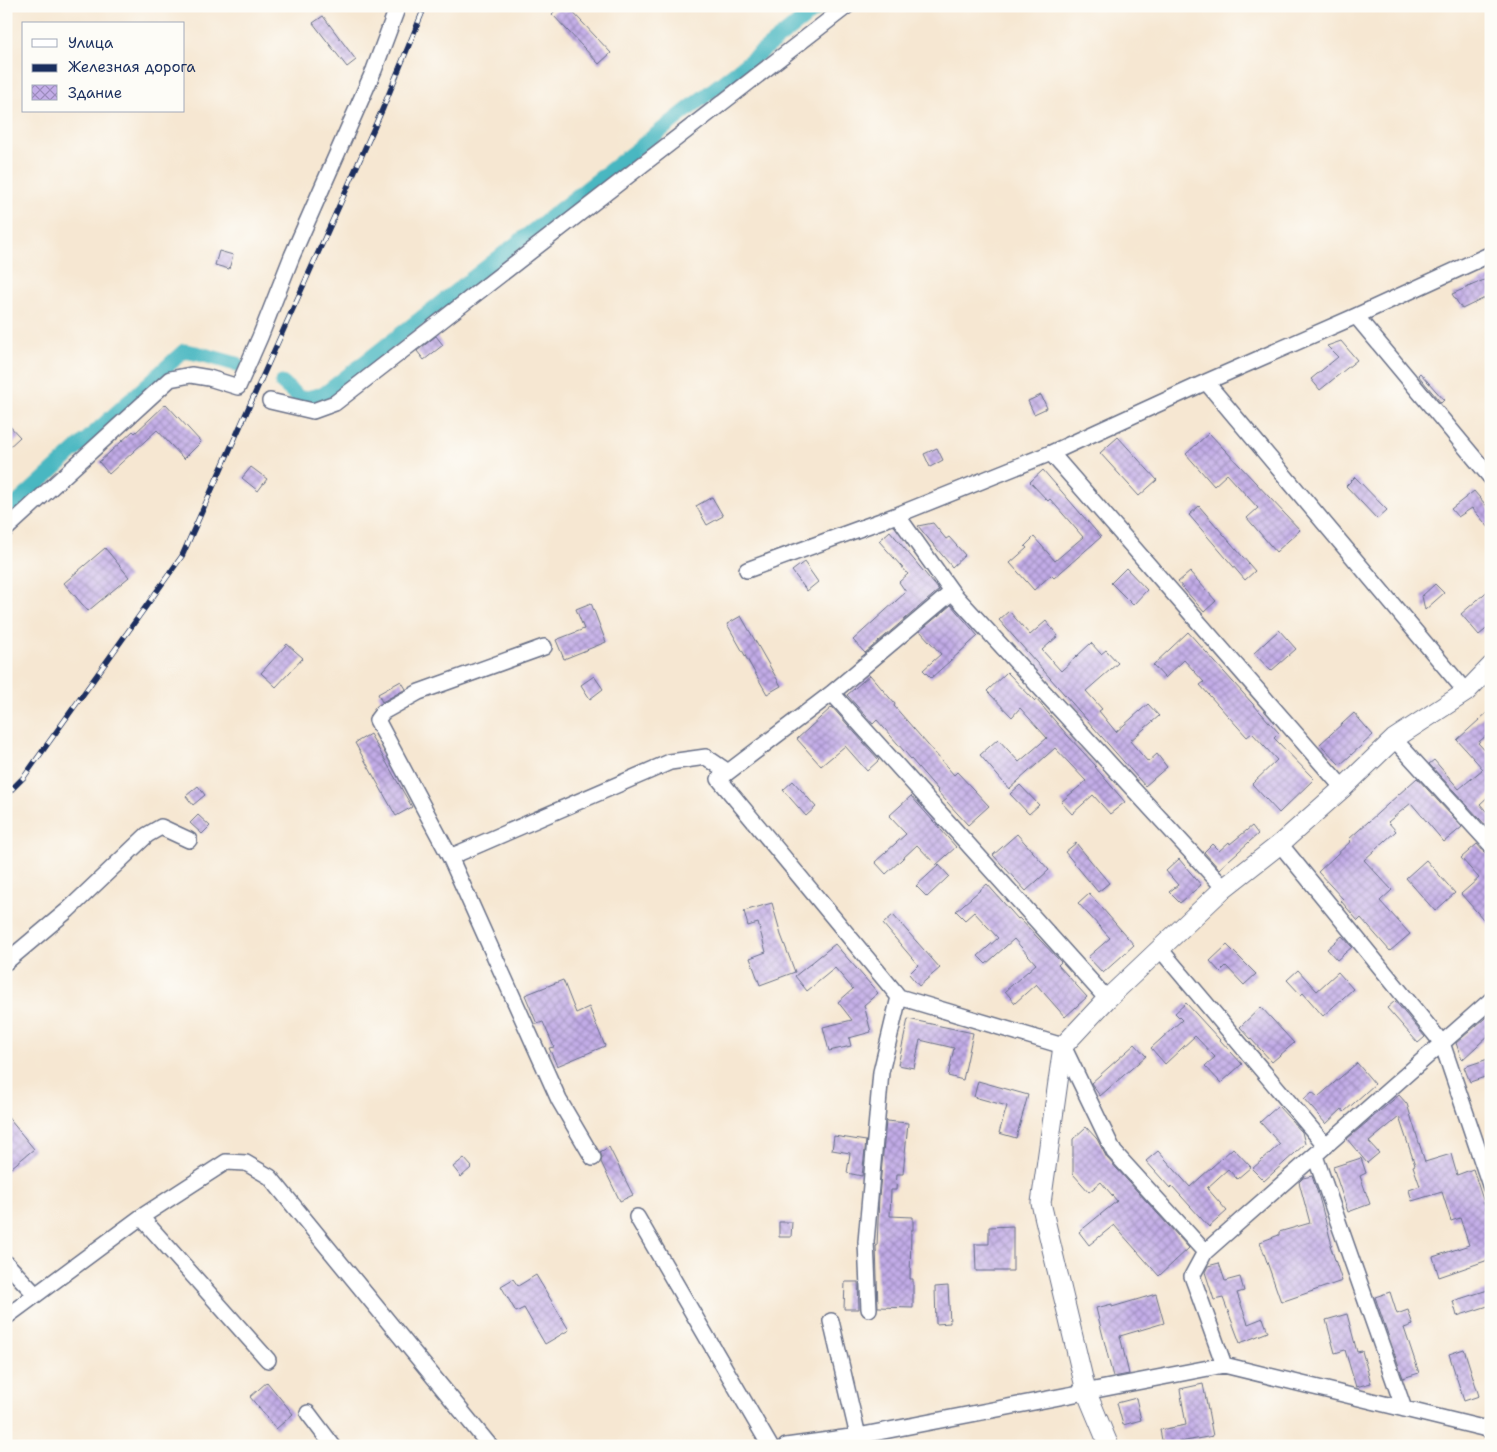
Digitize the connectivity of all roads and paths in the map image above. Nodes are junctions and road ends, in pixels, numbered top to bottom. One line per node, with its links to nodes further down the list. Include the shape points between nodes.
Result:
1 (398, 6): 10 (street, via 374,70 238,387 191,375 170,379)
2 (846, 6): 6 (street, via 335,402 313,411)
3 (1491, 254): 4 (street)
4 (1356, 316): 5 (street); 8 (street)
5 (1206, 382): 7 (street); 15 (street)
6 (270, 402)
7 (1051, 453): 9 (street); 19 (street)
8 (1491, 478)
9 (897, 515): 11 (street); 12 (street)
10 (6, 529)
11 (747, 570)
12 (952, 592): 16 (street); 24 (street)
13 (544, 647): 23 (street, via 419,692 383,712 377,720)
14 (1491, 666): 15 (street)
15 (1466, 692): 17 (street)
16 (832, 694): 18 (street); 28 (street)
17 (1394, 739): 19 (street); 22 (street)
18 (728, 772): 23 (street, via 706,757 670,762); 27 (street, via 719,779)
19 (1343, 788): 21 (street)
20 (189, 840): 26 (street, via 161,827 146,835 68,910)
21 (1280, 844): 24 (street); 30 (street)
22 (1491, 846)
23 (450, 857): 33 (street, via 559,1100)
24 (1224, 888): 25 (street)
25 (1160, 949): 28 (street); 32 (street)
26 (6, 962)
27 (899, 997): 31 (street); 40 (street, via 881,1072 866,1242)
28 (1107, 999): 31 (street)
29 (1491, 1000): 30 (street)
30 (1442, 1043): 32 (street); 34 (street)
31 (1063, 1046): 37 (street, via 1114,1152); 45 (street, via 1041,1203)
32 (1320, 1151): 37 (street); 46 (street)
33 (593, 1158)
34 (1491, 1188)
35 (141, 1217): 39 (street); 43 (street); 51 (street, via 226,1162 246,1163 270,1177)
36 (637, 1217): 52 (street)
37 (1205, 1252): 44 (street, via 1192,1276)
38 (6, 1263): 39 (street)
39 (35, 1294): 41 (street)
40 (869, 1309)
41 (6, 1317)
42 (831, 1322): 49 (street)
43 (268, 1360)
44 (1224, 1365): 45 (street); 46 (street)
45 (1086, 1391): 49 (street); 54 (street)
46 (1404, 1409): 48 (street)
47 (308, 1413): 50 (street)
48 (1491, 1430)
49 (858, 1436): 53 (street)
50 (333, 1446)
51 (490, 1446)
52 (770, 1446)
53 (786, 1446)
54 (1109, 1446)

